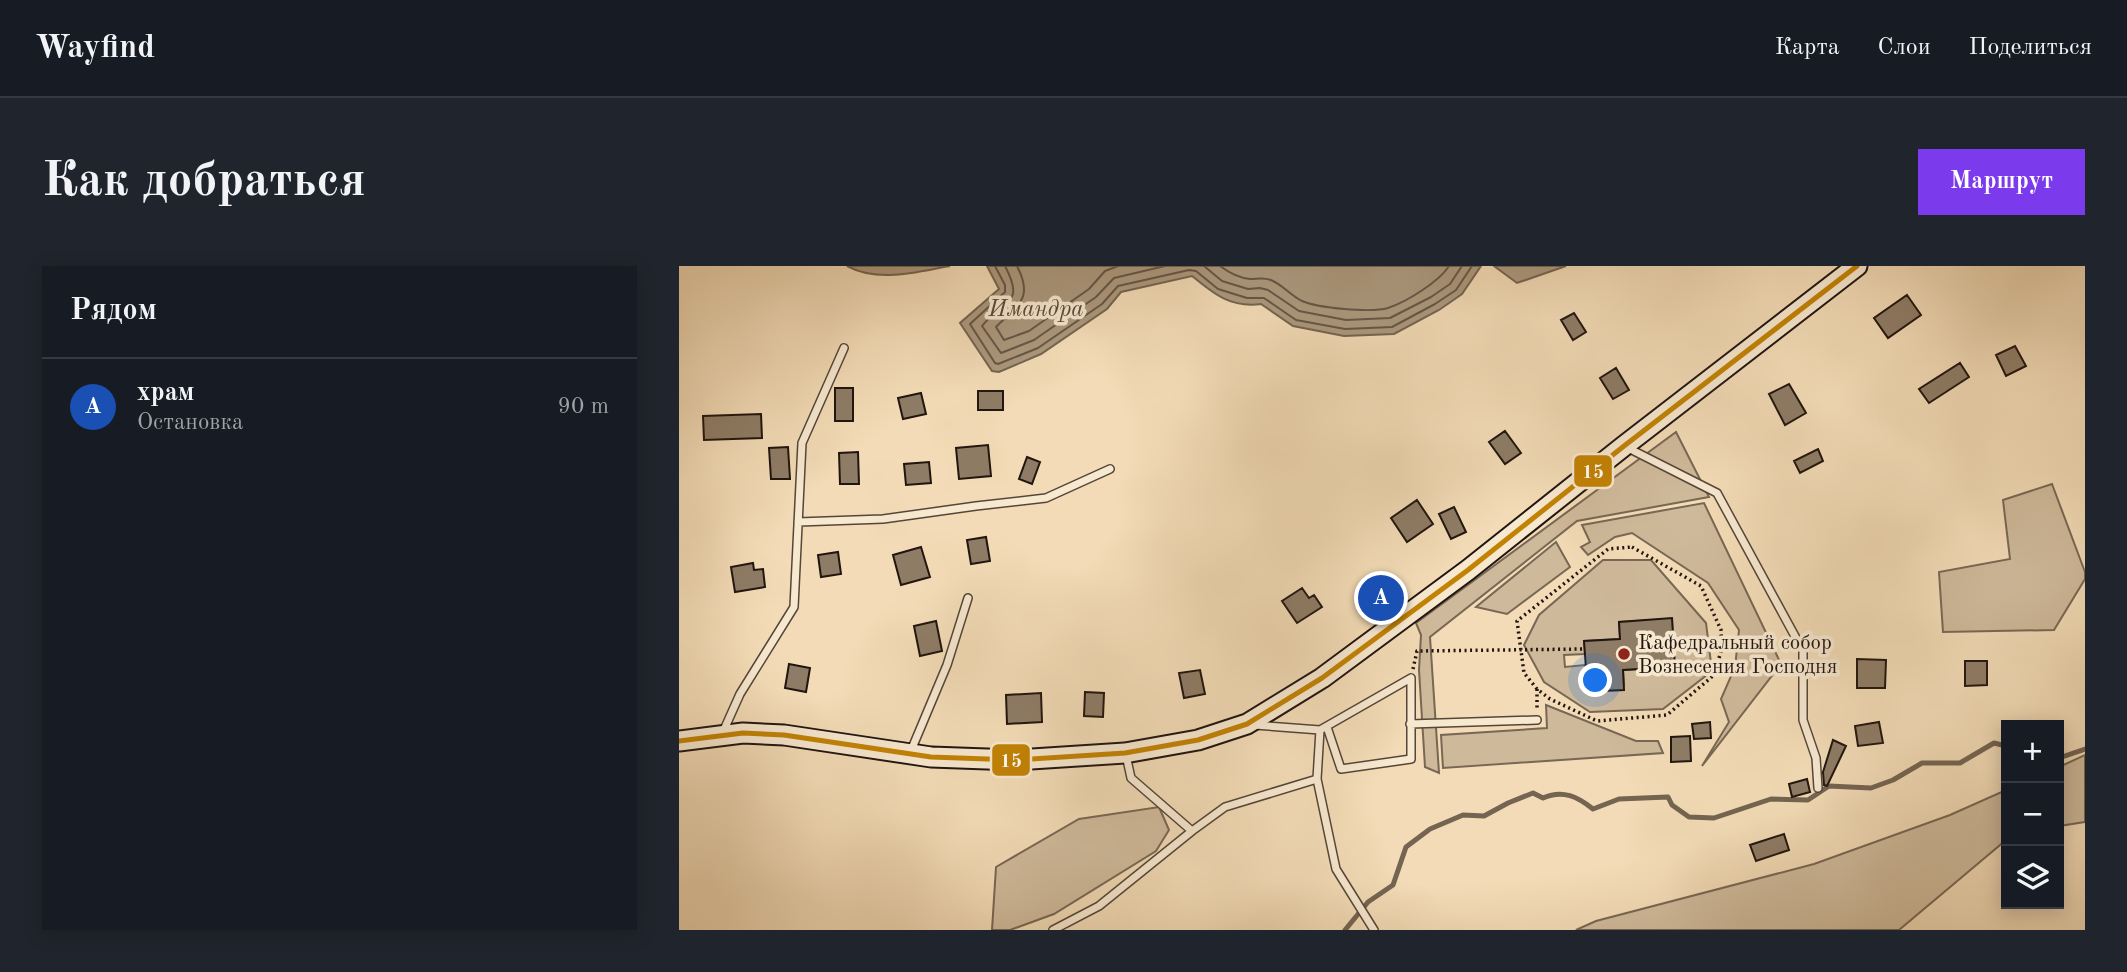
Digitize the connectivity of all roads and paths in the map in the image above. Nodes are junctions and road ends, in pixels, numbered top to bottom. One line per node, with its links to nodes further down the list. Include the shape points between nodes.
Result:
1 (1857, 266): 3 (street)
2 (844, 348): 5 (lane, via 802,443)
3 (1624, 446): 12 (street, via 1322,678); 20 (lane, via 1717,493 1803,651 1803,720 1816,758)
4 (1110, 469): 5 (lane, via 1047,498 883,519)
5 (798, 522): 15 (lane, via 794,607 740,694)
6 (968, 598): 18 (lane, via 947,665)
7 (1521, 649): 8 (path); 9 (path, via 1417,651); 10 (path, via 1524,673); 10 (path, via 1517,621 1608,549 1632,547 1701,586 1721,630 1722,648 1714,675 1667,715 1597,720)
8 (1584, 649)
9 (1411, 678): 13 (lane); 14 (lane)
10 (1537, 689): 11 (path)
11 (1537, 720): 13 (lane)
12 (1247, 724): 14 (lane); 17 (street, via 1198,740)
13 (1410, 724): 14 (lane, via 1411,759 1341,769)
14 (1324, 728): 19 (lane)
15 (722, 736): 16 (street); 18 (street, via 784,736)
16 (679, 741)
17 (1125, 753): 18 (street, via 1015,760); 21 (lane, via 1131,778)
18 (910, 754)
19 (1317, 779): 21 (lane, via 1225,807); 24 (lane, via 1336,869)
20 (1818, 788)
21 (1192, 831): 22 (lane)
22 (1069, 927): 23 (lane)
23 (1053, 930)
24 (1374, 930)

